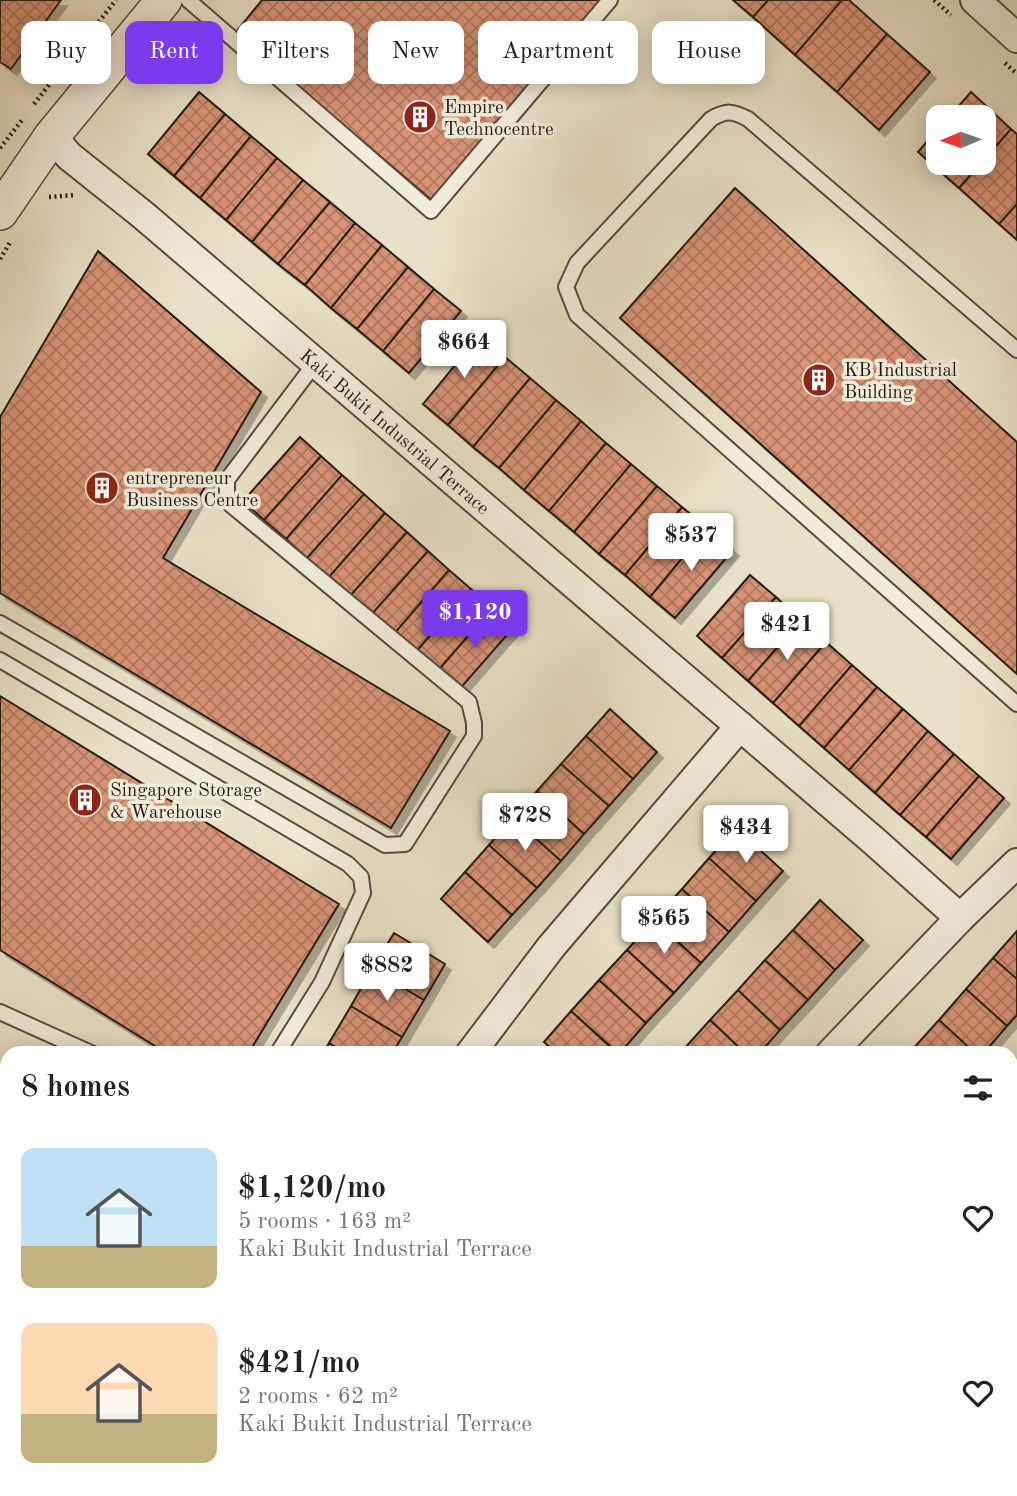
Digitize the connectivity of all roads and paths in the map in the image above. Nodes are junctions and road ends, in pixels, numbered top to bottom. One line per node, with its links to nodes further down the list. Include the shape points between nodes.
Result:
1 (116, 0): 7 (path)
2 (164, 0): 8 (street)
3 (188, 0): 4 (lane, via 430,211)
4 (610, 0)
5 (975, 0): 6 (street)
6 (1017, 38)
7 (33, 105)
8 (38, 126): 9 (path); 10 (street); 12 (street, Kaki Bukit Industrial Terrace)
9 (0, 148)
10 (1, 209)
11 (1017, 350): 15 (lane, via 734,111 711,119 577,263 566,287 577,315)
12 (316, 362): 13 (lane, via 227,480 227,493 231,505 469,702 474,736 405,844 385,845); 16 (street, Kaki Bukit Industrial Terrace)
13 (0, 623)
14 (0, 660): 21 (lane, via 348,863 361,877 363,893 322,982)
15 (1017, 704)
16 (740, 726): 18 (street, Kaki Bukit Industrial Terrace); 22 (street, via 551,947)
17 (1017, 863): 18 (street)
18 (960, 918): 23 (street)
19 (0, 1012): 20 (lane)
20 (75, 1046)
21 (282, 1046)
22 (476, 1046)
23 (838, 1046)

